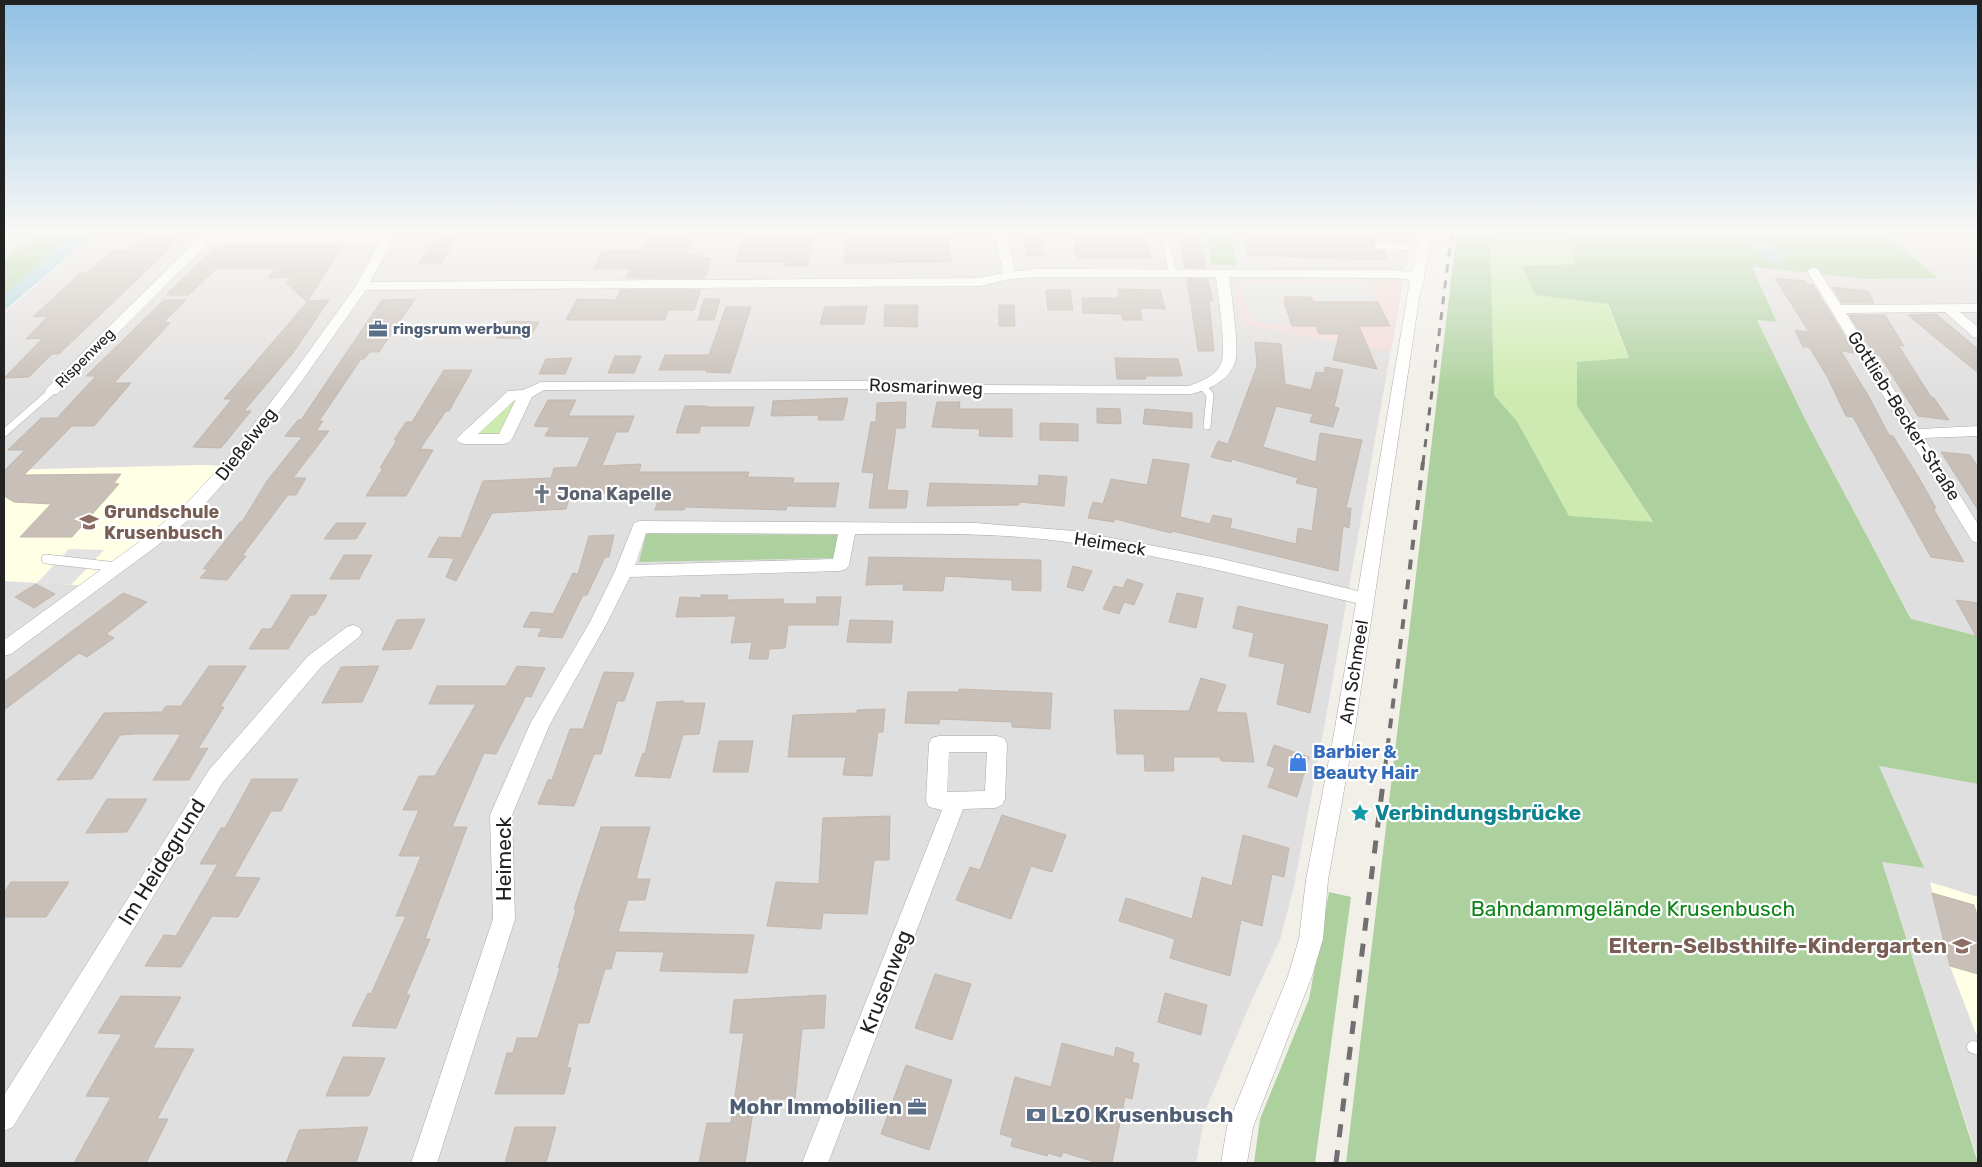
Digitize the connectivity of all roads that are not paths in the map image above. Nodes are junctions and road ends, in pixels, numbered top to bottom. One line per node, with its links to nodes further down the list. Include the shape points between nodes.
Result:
1 (159, 284): 12 (street, Rispenweg)
2 (740, 284): 6 (street)
3 (1223, 284): 11 (street, Rosmarinweg, via 1229,331 1228,364 1214,381)
4 (1417, 284): 23 (street, Am Schmeel)
5 (1822, 284): 9 (street, Gottlieb-Becker-Straße)
6 (362, 286): 21 (street, Dießelweg, via 230,466 192,508)
7 (1948, 308): 8 (street); 9 (street); 10 (street)
8 (1978, 308)
9 (1838, 309): 17 (street, Gottlieb-Becker-Straße)
10 (1975, 328)
11 (1202, 385): 13 (street, Rosmarinweg, via 1191,390 865,385 541,386); 14 (lane, via 1210,395)
12 (52, 391): 16 (lane)
13 (526, 394)
14 (1208, 426)
15 (1978, 431): 17 (street)
16 (4, 433)
17 (1915, 434): 19 (street, Gottlieb-Becker-Straße)
18 (848, 528): 22 (street, via 840,565); 22 (street, Heimeck, via 640,527); 23 (street, Heimeck, via 976,530 1074,537 1218,564)
19 (1978, 537)
20 (46, 559): 21 (lane)
21 (117, 567): 25 (street, Dießelweg)
22 (624, 571): 28 (street, Heimeck, via 541,722 501,814 504,919)
23 (1366, 599): 30 (street, Am Schmeel, via 1317,880 1311,940 1240,1127)
24 (353, 632): 27 (street, Im Heidegrund, via 315,661 216,776)
25 (4, 649)
26 (956, 801): 29 (street, Krusenweg)
27 (4, 1118)
28 (424, 1163)
29 (815, 1163)
30 (1234, 1163)

